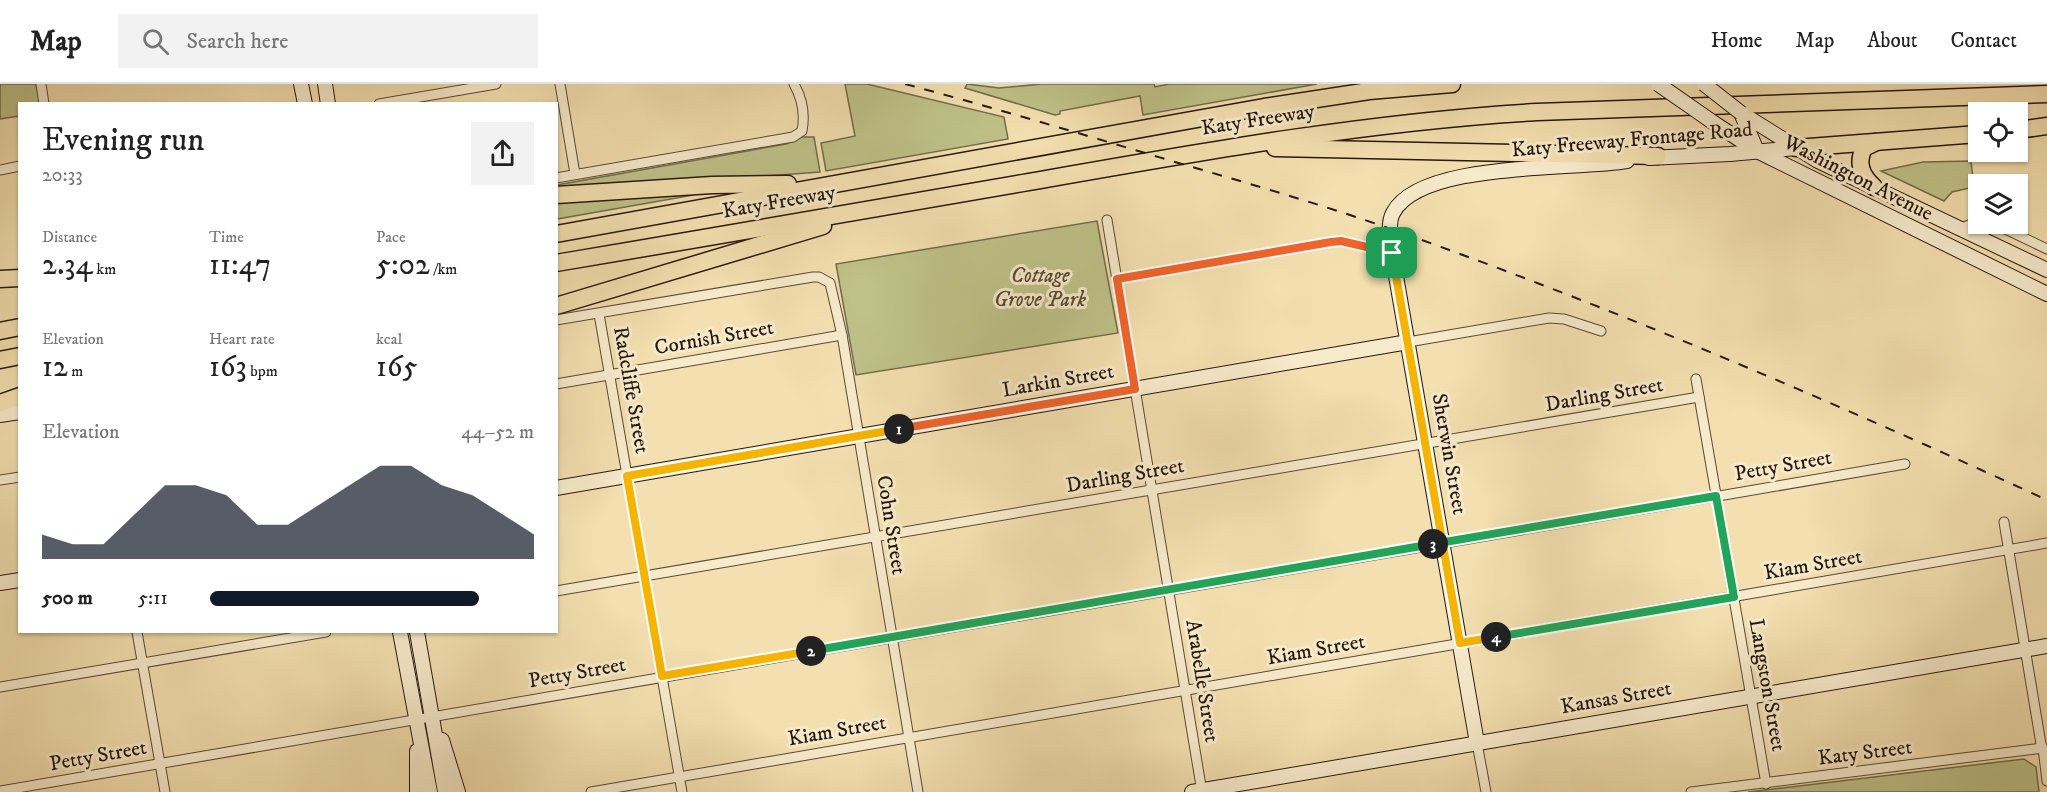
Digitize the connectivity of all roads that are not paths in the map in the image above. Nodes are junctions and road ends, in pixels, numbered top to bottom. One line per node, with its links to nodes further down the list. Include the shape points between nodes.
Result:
1 (41, 84): 12 (street)
2 (301, 84): 13 (street)
3 (325, 84): 14 (street)
4 (496, 84): 15 (street)
5 (560, 84): 28 (street)
6 (794, 84): 28 (street, via 804,119 799,134 788,139)
7 (1345, 84): 16 (highway)
8 (1452, 84): 16 (highway, Katy Freeway, via 1369,91)
9 (1658, 84): 22 (street, Washington Avenue, bridge)
10 (1704, 84): 17 (street, Washington Avenue, bridge)
11 (2047, 93): 23 (highway, Katy Freeway, via 1466,116)
12 (44, 102)
13 (305, 102)
14 (328, 102)
15 (391, 102)
16 (1263, 107): 31 (highway, Katy Freeway)
17 (1741, 113): 22 (street); 24 (street, Washington Avenue)
18 (2047, 126): 19 (highway)
19 (2028, 129)
20 (1968, 135): 21 (highway)
21 (1876, 142): 24 (highway); 32 (highway, via 1864,148 1860,160 1865,179)
22 (1750, 143): 24 (street, Katy Freeway Frontage Road); 25 (street, Katy Freeway Frontage Road, via 1730,154); 44 (street, Washington Avenue)
23 (1232, 146): 25 (highway); 34 (highway, Katy Freeway)
24 (1797, 148): 32 (street, Washington Avenue)
25 (1658, 156): 29 (street, Katy Freeway Frontage Road)
26 (18, 166): 27 (street)
27 (0, 170)
28 (575, 174): 30 (street)
29 (1472, 174): 42 (street, Sherwin Street, via 1420,188 1401,201 1391,215)
30 (558, 178)
31 (840, 184): 33 (highway); 38 (highway, Katy Freeway)
32 (1874, 187): 37 (street, Washington Avenue)
33 (558, 195)
34 (886, 207): 43 (highway, Katy Freeway); 52 (highway)
35 (1107, 220): 50 (street, Arabelle Street)
36 (1968, 225): 37 (street)
37 (1962, 228): 41 (street, Washington Avenue)
38 (558, 234)
39 (2016, 234): 40 (street)
40 (2047, 249)
41 (2008, 252): 44 (street, via 1997,255); 45 (street, Washington Avenue)
42 (1392, 253): 50 (street, via 1341,241); 59 (street, Sherwin Street)
43 (558, 263)
44 (1989, 267): 51 (street, Washington Avenue)
45 (2047, 270)
46 (18, 271): 47 (street)
47 (0, 274)
48 (18, 278): 49 (highway)
49 (0, 279)
50 (1117, 279): 65 (street, Arabelle Street)
51 (2047, 294)
52 (558, 305)
53 (599, 314): 54 (street); 58 (street, Cohn Street, via 819,277 833,290); 62 (street, Radcliffe Street)
54 (558, 320)
55 (18, 327): 56 (highway)
56 (0, 331)
57 (1601, 331): 59 (street, Larkin Street, via 1549,318)
58 (842, 335): 62 (street, Cornish Street); 71 (street, Cohn Street)
59 (1408, 342): 65 (street, Larkin Street); 72 (street, Sherwin Street)
60 (18, 356): 61 (highway)
61 (0, 360)
62 (610, 375): 64 (street, Cornish Street); 74 (street, Radcliffe Street)
63 (1696, 379): 67 (street, Langston Street)
64 (558, 384)
65 (1135, 389): 71 (street, Larkin Street); 78 (street, Arabelle Street)
66 (18, 397): 68 (highway)
67 (1699, 397): 72 (street, Darling Street); 79 (street, Langston Street)
68 (0, 403)
69 (18, 412): 70 (street)
70 (0, 415)
71 (859, 436): 74 (street, Larkin Street); 81 (street, Cohn Street)
72 (1426, 443): 78 (street, Darling Street); 82 (street, Sherwin Street)
73 (1905, 464): 79 (street, Petty Street)
74 (627, 476): 77 (street, Larkin Street); 85 (street, Radcliffe Street)
75 (18, 477): 76 (street)
76 (0, 480)
77 (558, 488)
78 (1152, 490): 81 (street, Darling Street); 88 (street, Arabelle Street)
79 (1716, 496): 82 (street, Petty Street); 90 (street, Langston Street)
80 (2004, 522): 84 (street)
81 (875, 537): 85 (street, Darling Street); 95 (street, Cohn Street)
82 (1443, 543): 88 (street, Petty Street); 96 (street, Sherwin Street)
83 (2047, 543): 84 (street, Kiam Street)
84 (2009, 549): 90 (street, Kiam Street); 98 (street)
85 (645, 576): 89 (street, Darling Street); 100 (street, Radcliffe Street)
86 (18, 580): 87 (street)
87 (0, 584)
88 (1168, 590): 95 (street, Petty Street); 102 (street, Arabelle Street)
89 (558, 591)
90 (1734, 597): 96 (street, Kiam Street); 103 (street, Langston Street)
91 (137, 633): 99 (street)
92 (320, 633): 99 (street)
93 (400, 633): 107 (street)
94 (417, 633): 106 (street)
95 (891, 637): 100 (street, Petty Street); 108 (street, Cohn Street)
96 (1460, 643): 102 (street, Kiam Street); 109 (street, Sherwin Street)
97 (2047, 646): 98 (street, Kansas Street)
98 (2026, 650): 103 (street, Kansas Street); 105 (street)
99 (142, 663): 101 (street); 111 (street)
100 (662, 676): 106 (street, Petty Street); 112 (street, Radcliffe Street)
101 (0, 687)
102 (1185, 691): 108 (street, Kiam Street); 116 (street, Arabelle Street)
103 (1751, 697): 109 (street, Kansas Street); 114 (street, Langston Street)
104 (2047, 712): 105 (street)
105 (2036, 713): 110 (street)
106 (432, 716): 107 (street, Petty Street); 120 (street); 121 (street)
107 (416, 718): 111 (street, Petty Street); 118 (street); 119 (street)
108 (908, 737): 112 (street, Kiam Street); 124 (street, Cohn Street)
109 (1477, 743): 116 (street, Kansas Street); 125 (street, Sherwin Street)
110 (2044, 745): 113 (street); 114 (street, Katy Street)
111 (160, 763): 115 (street, Petty Street); 117 (street)
112 (680, 777): 122 (street, Kiam Street); 123 (street, Radcliffe Street)
113 (2047, 781)
114 (1766, 784): 126 (street, Katy Street)
115 (0, 791)
116 (1199, 791)
117 (165, 792)
118 (417, 792)
119 (430, 792)
120 (445, 792)
121 (458, 792)
122 (591, 792)
123 (682, 792)
124 (918, 792)
125 (1486, 792)
126 (1691, 792)

